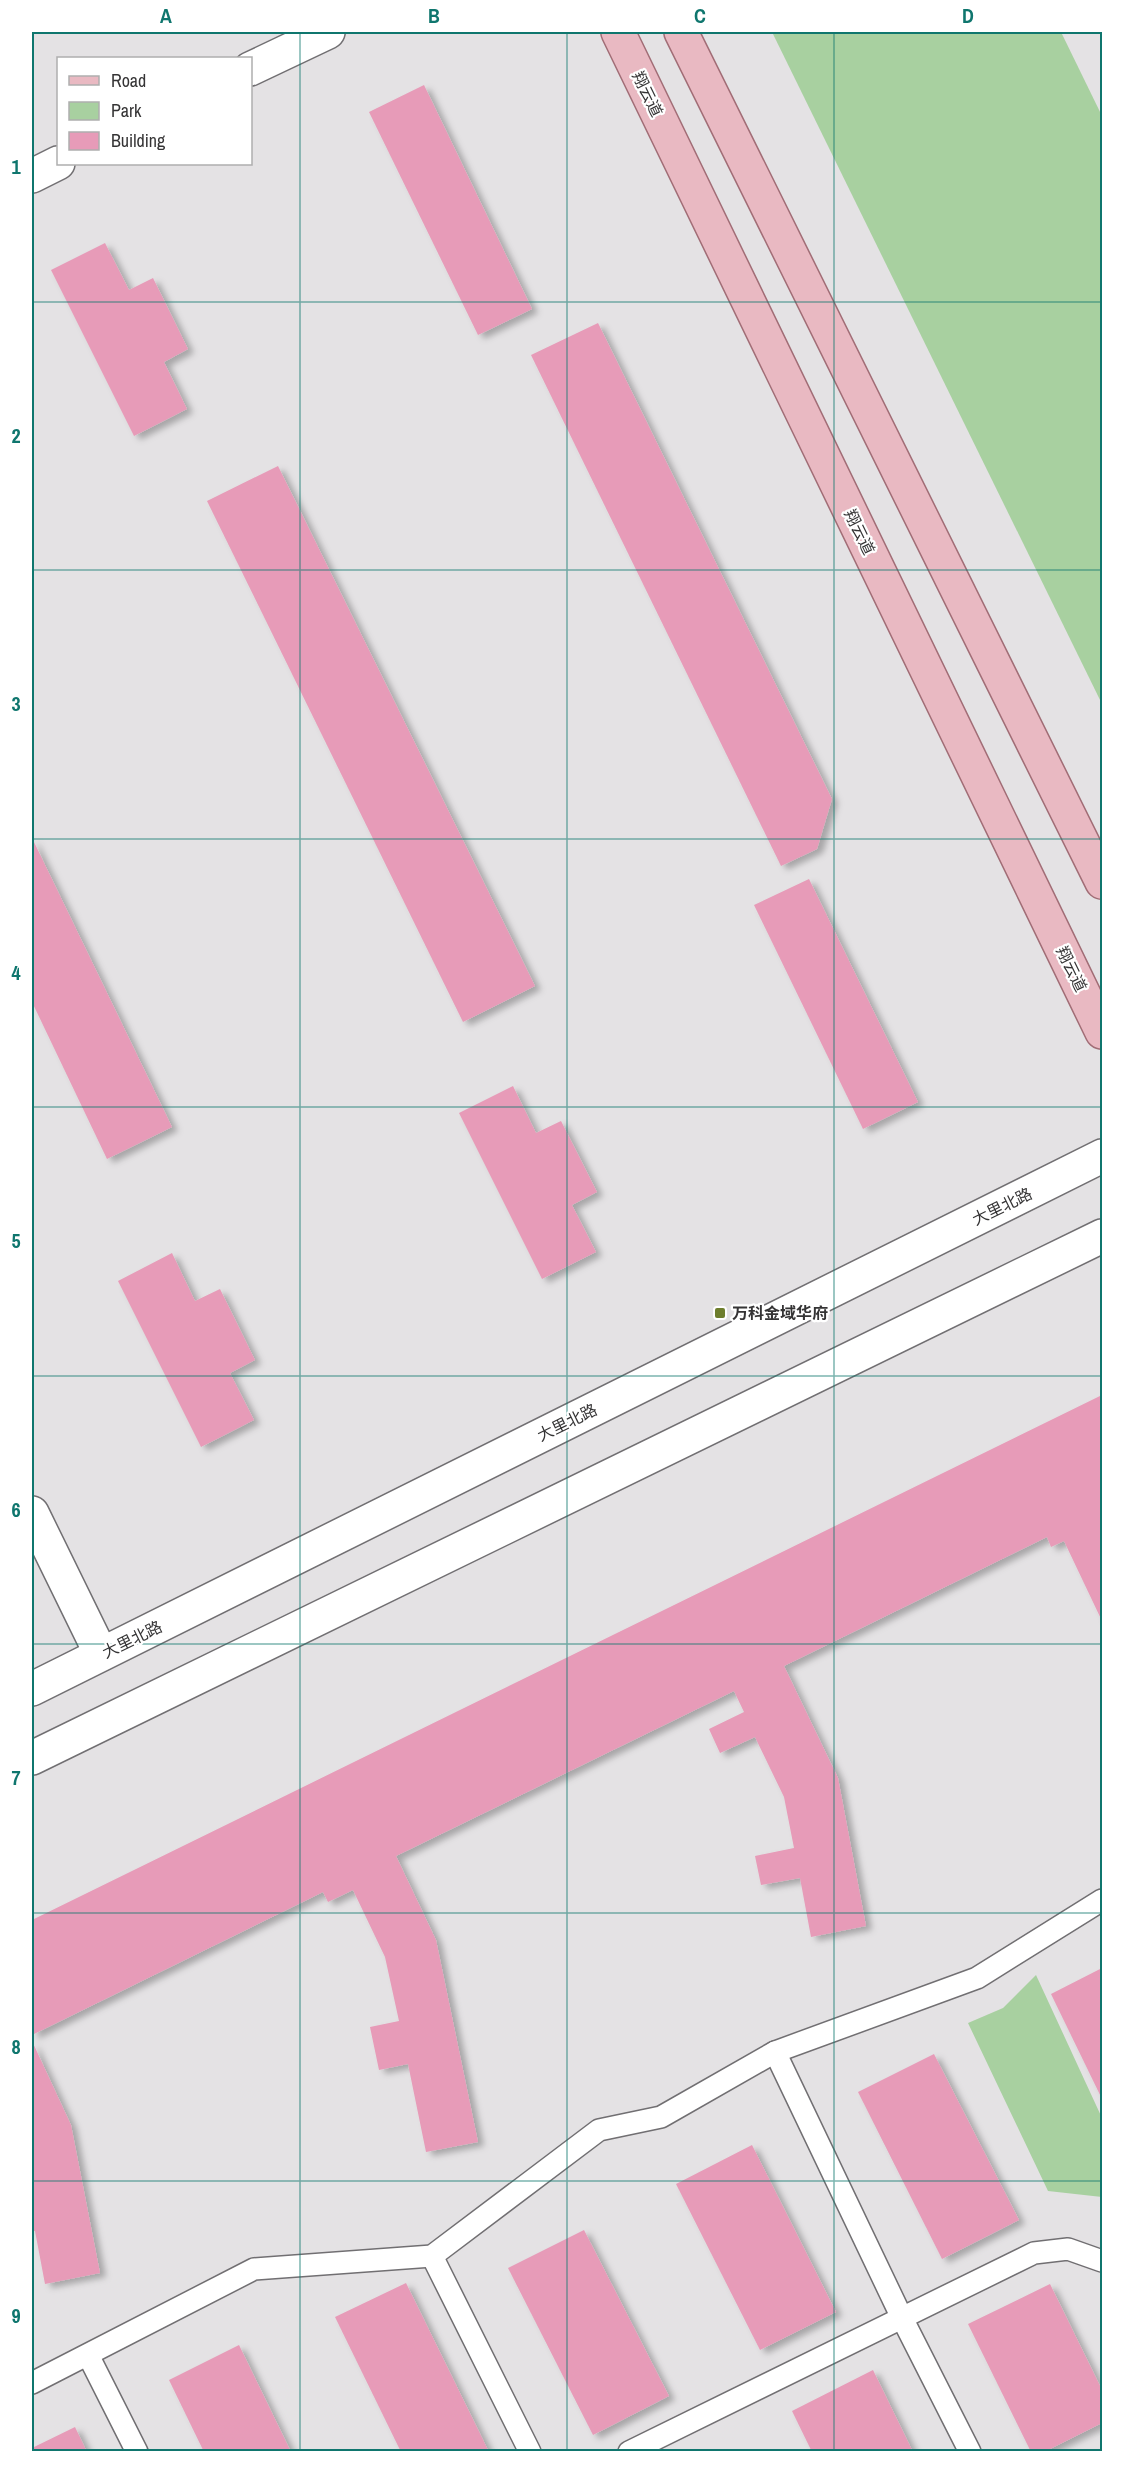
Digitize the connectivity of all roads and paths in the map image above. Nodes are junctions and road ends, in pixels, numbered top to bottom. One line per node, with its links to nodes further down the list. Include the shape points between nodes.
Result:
1 (328, 32): 4 (main road)
2 (618, 32): 8 (main road, 翔云道)
3 (681, 32): 7 (main road)
4 (252, 68)
5 (57, 164): 6 (main road)
6 (32, 176)
7 (1102, 882)
8 (1102, 1032)
9 (1102, 1156): 12 (main road, 大里北路)
10 (1102, 1236): 14 (main road)
11 (32, 1513): 12 (main road)
12 (100, 1654): 13 (main road, 大里北路)
13 (32, 1689)
14 (32, 1758)
15 (1102, 1900): 16 (lane, via 977,1978)
16 (775, 2052): 17 (lane, via 661,2117 599,2130); 19 (lane)
17 (432, 2256): 20 (lane, via 254,2269); 23 (lane)
18 (1102, 2261): 19 (lane, via 1068,2249 1034,2253)
19 (902, 2318): 24 (lane); 25 (lane)
20 (88, 2355): 21 (lane); 22 (lane)
21 (32, 2383)
22 (137, 2451)
23 (530, 2451)
24 (629, 2451)
25 (970, 2451)

